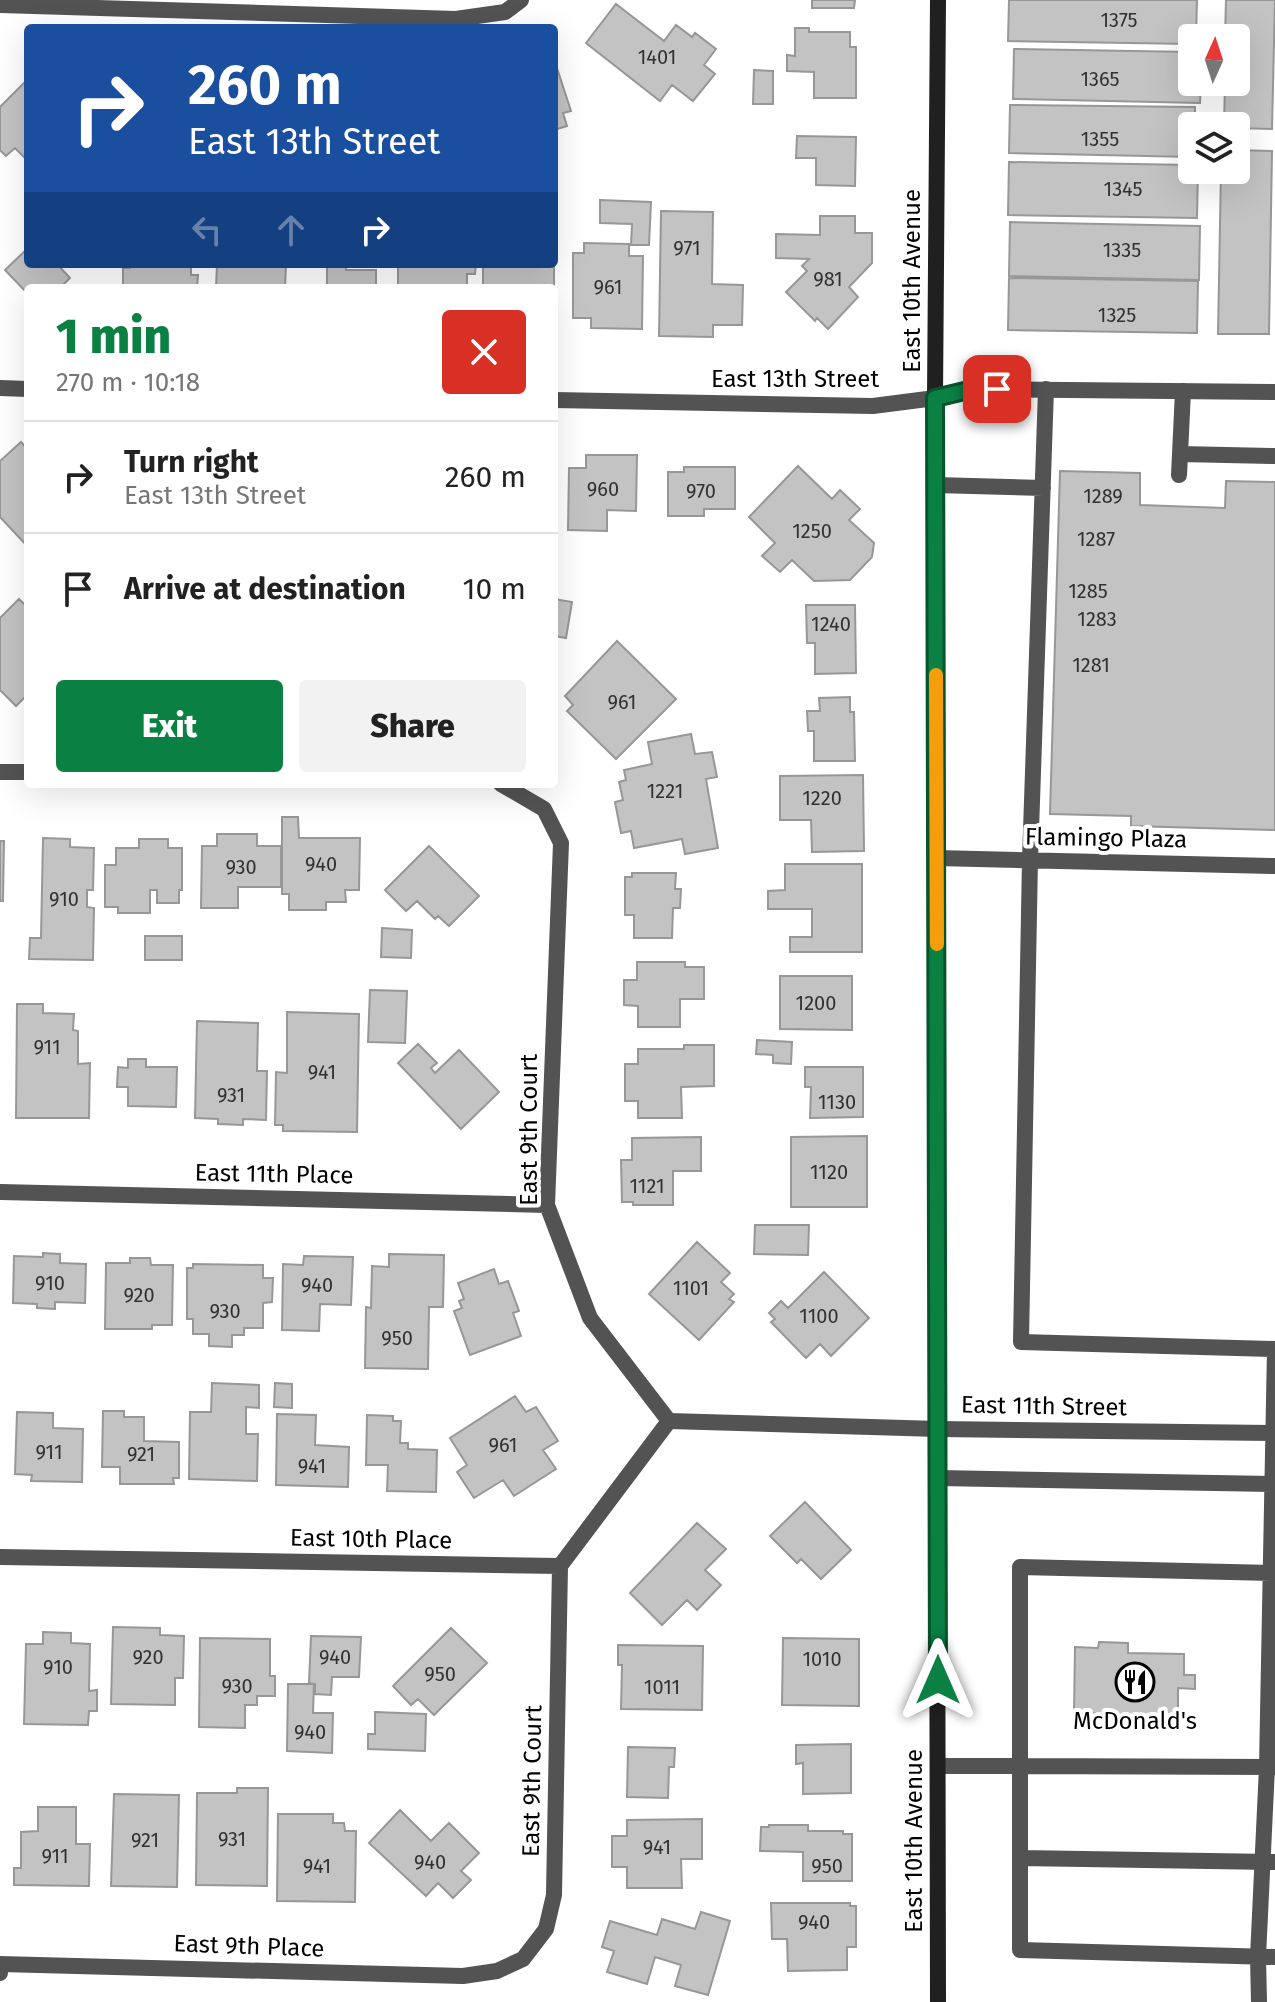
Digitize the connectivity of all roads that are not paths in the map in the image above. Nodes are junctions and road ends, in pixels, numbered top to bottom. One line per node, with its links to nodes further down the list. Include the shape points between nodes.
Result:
1 (521, 0): 3 (street, via 505,12 456,19)
2 (938, 0): 9 (street, East 10th Avenue)
3 (0, 5)
4 (0, 388): 5 (street)
5 (24, 389)
6 (1046, 389): 7 (street, East 13th Street); 9 (street, East 13th Street, via 973,389); 15 (street)
7 (1183, 391): 8 (street, East 13th Street); 11 (street)
8 (1275, 392)
9 (935, 398): 10 (street, East 13th Street, via 873,406); 14 (street, East 10th Avenue)
10 (558, 400)
11 (1180, 454): 12 (street); 13 (street)
12 (1275, 456)
13 (1179, 475)
14 (935, 485): 15 (street); 19 (street, East 10th Avenue)
15 (1043, 488): 20 (street)
16 (0, 772): 17 (street)
17 (24, 772)
18 (508, 788): 23 (street, East 9th Court, via 544,809 561,843)
19 (936, 858): 20 (street, Flamingo Plaza); 26 (street, East 10th Avenue)
20 (1030, 860): 21 (street, Flamingo Plaza); 24 (street, via 1021,1342)
21 (1275, 866)
22 (0, 1192): 23 (street, East 11th Place)
23 (547, 1205): 25 (street, East 9th Court, via 590,1318)
24 (1275, 1349): 27 (street)
25 (669, 1421): 26 (street, East 11th Street); 31 (street)
26 (938, 1429): 27 (street, East 11th Street); 28 (street, East 10th Avenue)
27 (1274, 1433): 29 (street)
28 (938, 1478): 29 (street); 34 (street, East 10th Avenue)
29 (1274, 1484): 32 (street)
30 (0, 1557): 31 (street, East 10th Place)
31 (560, 1566): 41 (street, East 9th Court, via 554,1895 546,1929 523,1959)
32 (1273, 1573): 33 (street); 35 (street, via 1020,1567)
33 (1272, 1672): 36 (street)
34 (938, 1766): 35 (street); 43 (street, East 10th Avenue)
35 (1020, 1766): 36 (street); 37 (street)
36 (1271, 1767): 38 (street)
37 (1020, 1858): 38 (street); 39 (street, via 1020,1950)
38 (1268, 1862): 39 (street)
39 (1266, 1957): 44 (street)
40 (0, 1964): 41 (street, East 9th Place, via 463,1976); 42 (street)
41 (497, 1971)
42 (0, 1973)
43 (938, 2002)
44 (1259, 2002)

